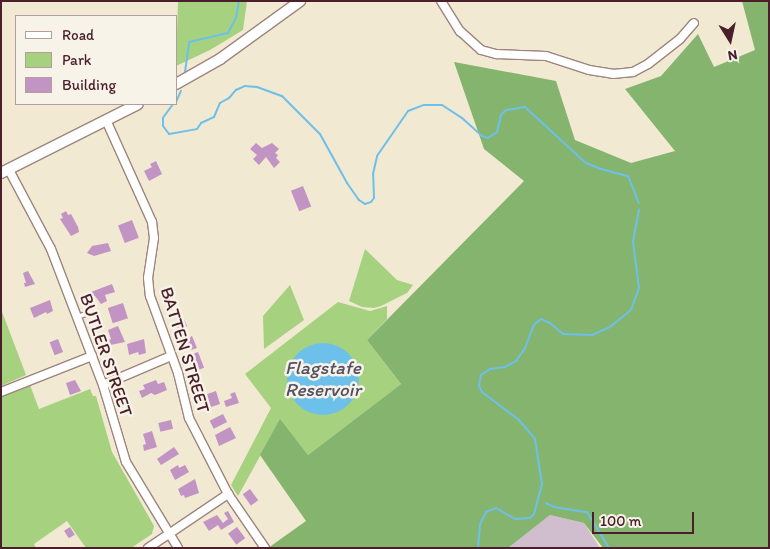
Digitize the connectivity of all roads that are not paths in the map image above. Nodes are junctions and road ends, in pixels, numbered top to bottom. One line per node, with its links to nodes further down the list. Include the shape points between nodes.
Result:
1 (300, 1): 4 (street, via 220,59)
2 (440, 1): 3 (street, via 460,31 481,50 496,54 546,56 613,74 632,72 648,64 680,39)
3 (694, 23)
4 (178, 83)
5 (136, 105): 6 (street)
6 (106, 120): 7 (street); 11 (street, BATTEN STREET, via 152,222 154,238 148,287)
7 (5, 171): 9 (street, BUTLER STREET, via 51,249)
8 (86, 314): 9 (lane)
9 (77, 317): 10 (street, BUTLER STREET)
10 (92, 356): 12 (street, BUTLER STREET); 13 (street)
11 (171, 356): 12 (street); 14 (street, BATTEN STREET, via 193,426)
12 (103, 385): 15 (street, BUTLER STREET, via 126,462)
13 (1, 392)
14 (228, 494): 15 (street); 18 (street, BATTEN STREET)
15 (169, 534): 16 (street); 17 (street, BUTLER STREET)
16 (148, 548)
17 (178, 548)
18 (265, 548)

